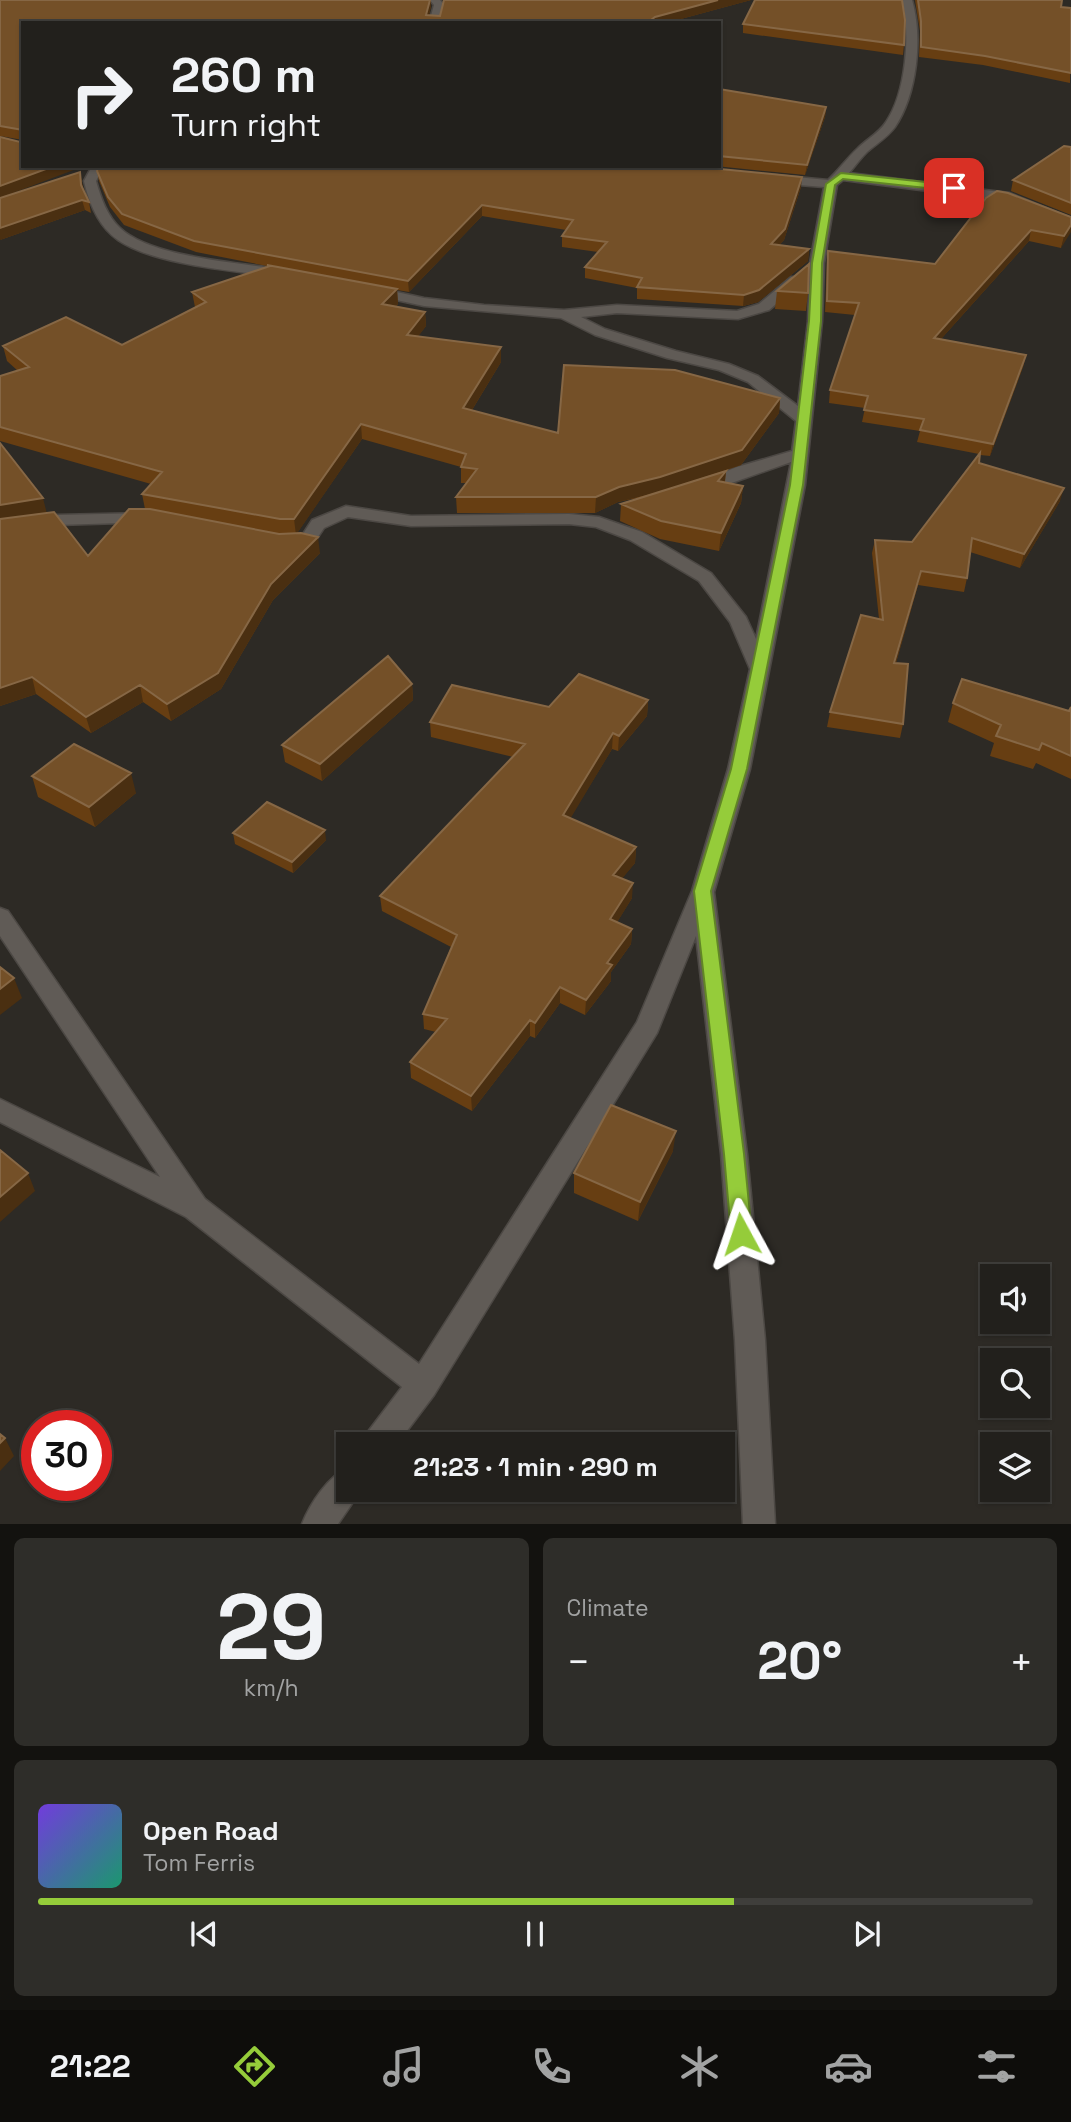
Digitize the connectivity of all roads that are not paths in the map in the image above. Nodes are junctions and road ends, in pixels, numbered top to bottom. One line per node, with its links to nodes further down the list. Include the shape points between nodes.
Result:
1 (435, 0): 3 (street, via 439,5)
2 (907, 0): 7 (street, via 913,12 912,37 902,97 891,125)
3 (435, 21)
4 (97, 169): 5 (street); 10 (street, via 90,181 94,204 129,241 168,254)
5 (75, 177)
6 (764, 178): 7 (street)
7 (836, 180): 8 (street, via 1009,197); 9 (street)
8 (1071, 223)
9 (817, 263): 12 (street, via 764,307 738,315 617,309); 13 (street)
10 (295, 276)
11 (355, 288): 12 (street, via 436,303)
12 (564, 314): 13 (street, via 600,332 753,379)
13 (804, 419): 14 (street)
14 (800, 454): 15 (street); 21 (street)
15 (686, 493)
16 (616, 513): 18 (street)
17 (165, 520): 19 (street, via 57,520)
18 (599, 522): 20 (street, via 411,521 346,511 318,524 306,542); 21 (street, via 636,536 705,577 739,621)
19 (0, 528)
20 (270, 541)
21 (760, 671): 22 (street, via 739,769)
22 (703, 891): 26 (street, via 648,1026); 30 (street, via 734,1154)
23 (0, 917): 25 (street)
24 (0, 1110): 25 (street)
25 (196, 1208): 26 (street)
26 (423, 1385): 27 (street)
27 (387, 1432)
28 (336, 1500): 29 (street)
29 (318, 1524)
30 (759, 1524)

